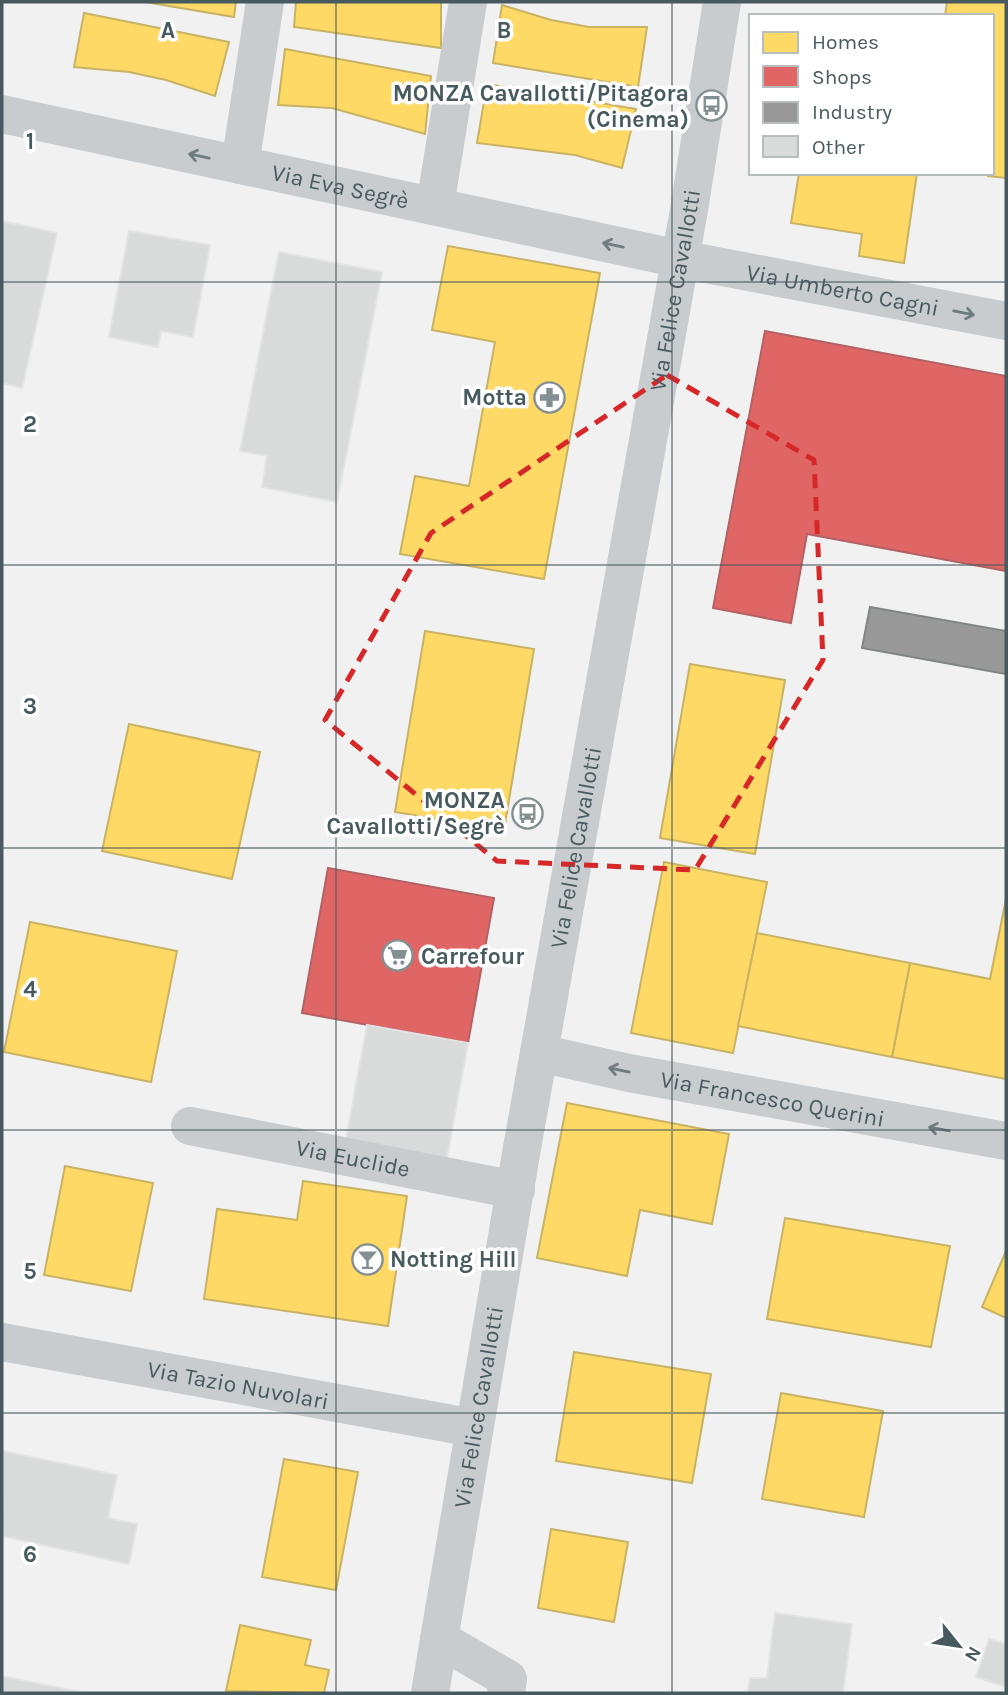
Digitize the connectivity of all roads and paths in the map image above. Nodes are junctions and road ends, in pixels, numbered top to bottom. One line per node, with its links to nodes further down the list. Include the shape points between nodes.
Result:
1 (265, 2): 5 (street)
2 (468, 2): 6 (street)
3 (722, 2): 7 (street, Via Felice Cavallotti)
4 (2, 114): 5 (street, Via Eva Segrè, one-way to 4)
5 (240, 165): 6 (street, Via Eva Segrè)
6 (435, 206): 7 (street, Via Eva Segrè, one-way to 6)
7 (680, 259): 8 (street, Via Umberto Cagni, one-way to 8); 9 (street, Via Felice Cavallotti)
8 (1006, 321)
9 (540, 1053): 11 (street, Via Francesco Querini, one-way to 9); 12 (street, Via Felice Cavallotti)
10 (190, 1126): 12 (street, Via Euclide)
11 (1006, 1141)
12 (516, 1190): 14 (street, Via Felice Cavallotti)
13 (2, 1342): 14 (street, Via Tazio Nuvolari)
14 (474, 1428): 15 (street, Via Felice Cavallotti)
15 (439, 1639): 16 (street, Via Felice Cavallotti); 17 (street, via 508,1679)
16 (430, 1693)
17 (506, 1693)

